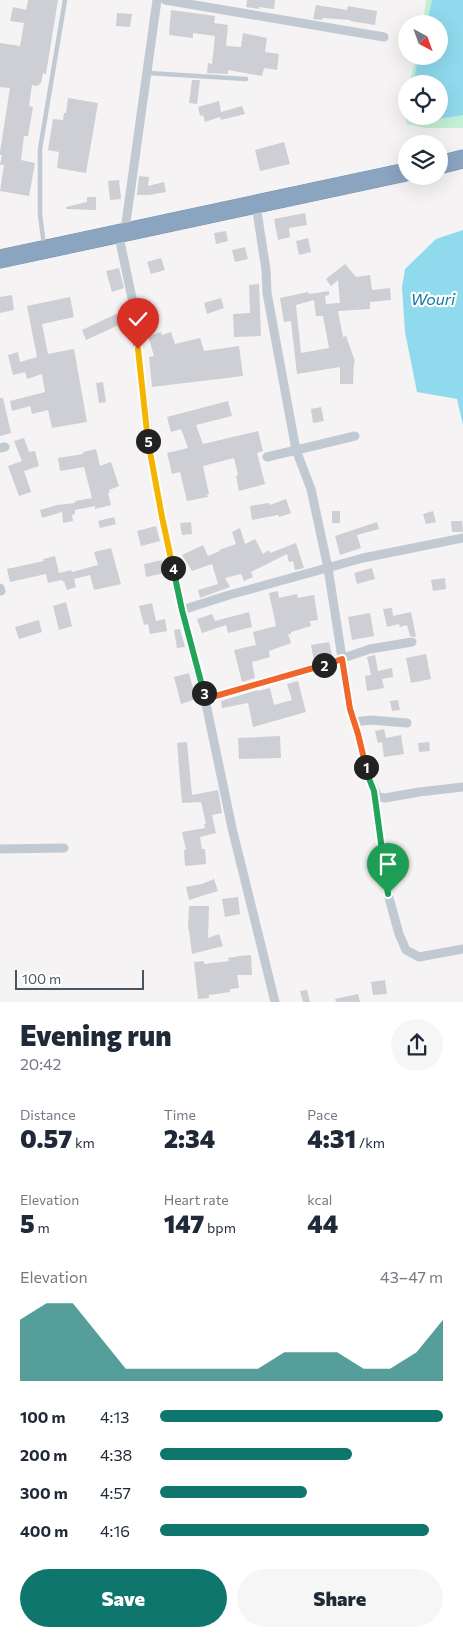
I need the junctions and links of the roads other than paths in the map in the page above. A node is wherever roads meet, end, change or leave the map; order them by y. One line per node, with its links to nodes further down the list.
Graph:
1 (65, 0): 12 (lane)
2 (157, 0): 5 (street)
3 (166, 0): 4 (street)
4 (384, 37)
5 (148, 73): 6 (lane); 11 (street)
6 (246, 79)
7 (463, 159): 8 (highway)
8 (448, 163)
9 (398, 174): 10 (highway)
10 (256, 205): 11 (highway); 15 (street)
11 (122, 231): 12 (highway); 19 (street)
12 (44, 249): 13 (highway)
13 (0, 259)
14 (355, 436): 15 (street)
15 (296, 450): 16 (street); 18 (street)
16 (267, 457)
17 (463, 538): 18 (street)
18 (328, 568): 19 (street); 21 (street)
19 (182, 610): 22 (street)
20 (412, 642): 21 (street)
21 (342, 659): 22 (street); 23 (street)
22 (205, 699): 30 (street)
23 (354, 722): 24 (street); 26 (street)
24 (407, 723)
25 (463, 787): 26 (street)
26 (374, 791): 29 (street)
27 (64, 848): 28 (street)
28 (0, 849)
29 (463, 949)
30 (275, 1002)

